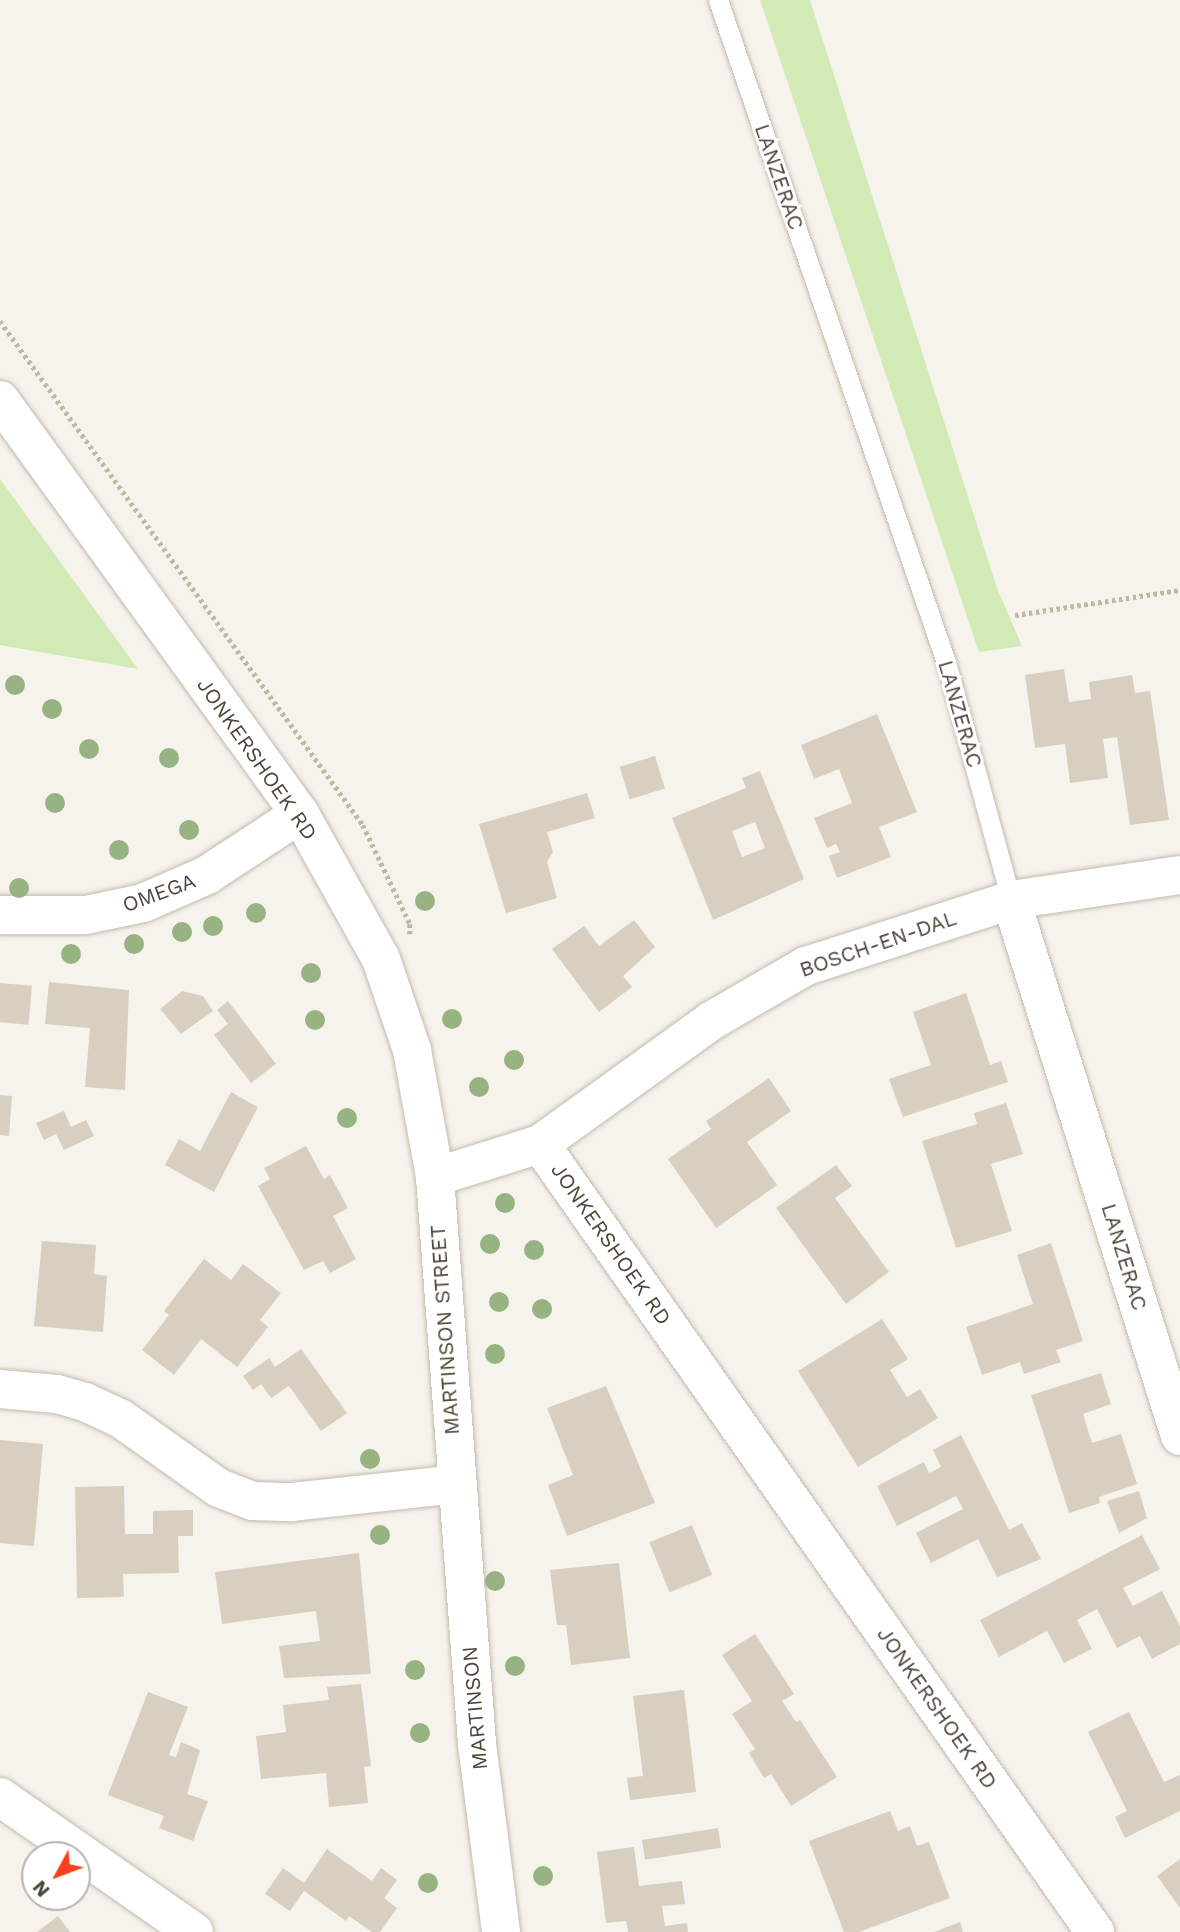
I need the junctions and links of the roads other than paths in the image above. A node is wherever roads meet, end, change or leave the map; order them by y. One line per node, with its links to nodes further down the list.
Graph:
1 (718, 0): 5 (lane, LANZERAC)
2 (0, 400): 3 (street, JONKERSHOEK RD)
3 (300, 814): 6 (street, OMEGA); 8 (street, JONKERSHOEK RD)
4 (1180, 875): 5 (street, BOSCH-EN-DAL)
5 (1011, 900): 7 (street, BOSCH-EN-DAL); 10 (street, LANZERAC)
6 (0, 915)
7 (540, 1144): 8 (street, JONKERSHOEK RD); 15 (street, JONKERSHOEK RD)
8 (435, 1177): 11 (street, MARTINSON STREET)
9 (0, 1389): 11 (street)
10 (1180, 1436)
11 (456, 1484): 14 (street, MARTINSON)
12 (0, 1797): 13 (street)
13 (194, 1932)
14 (501, 1932)
15 (1095, 1932)

